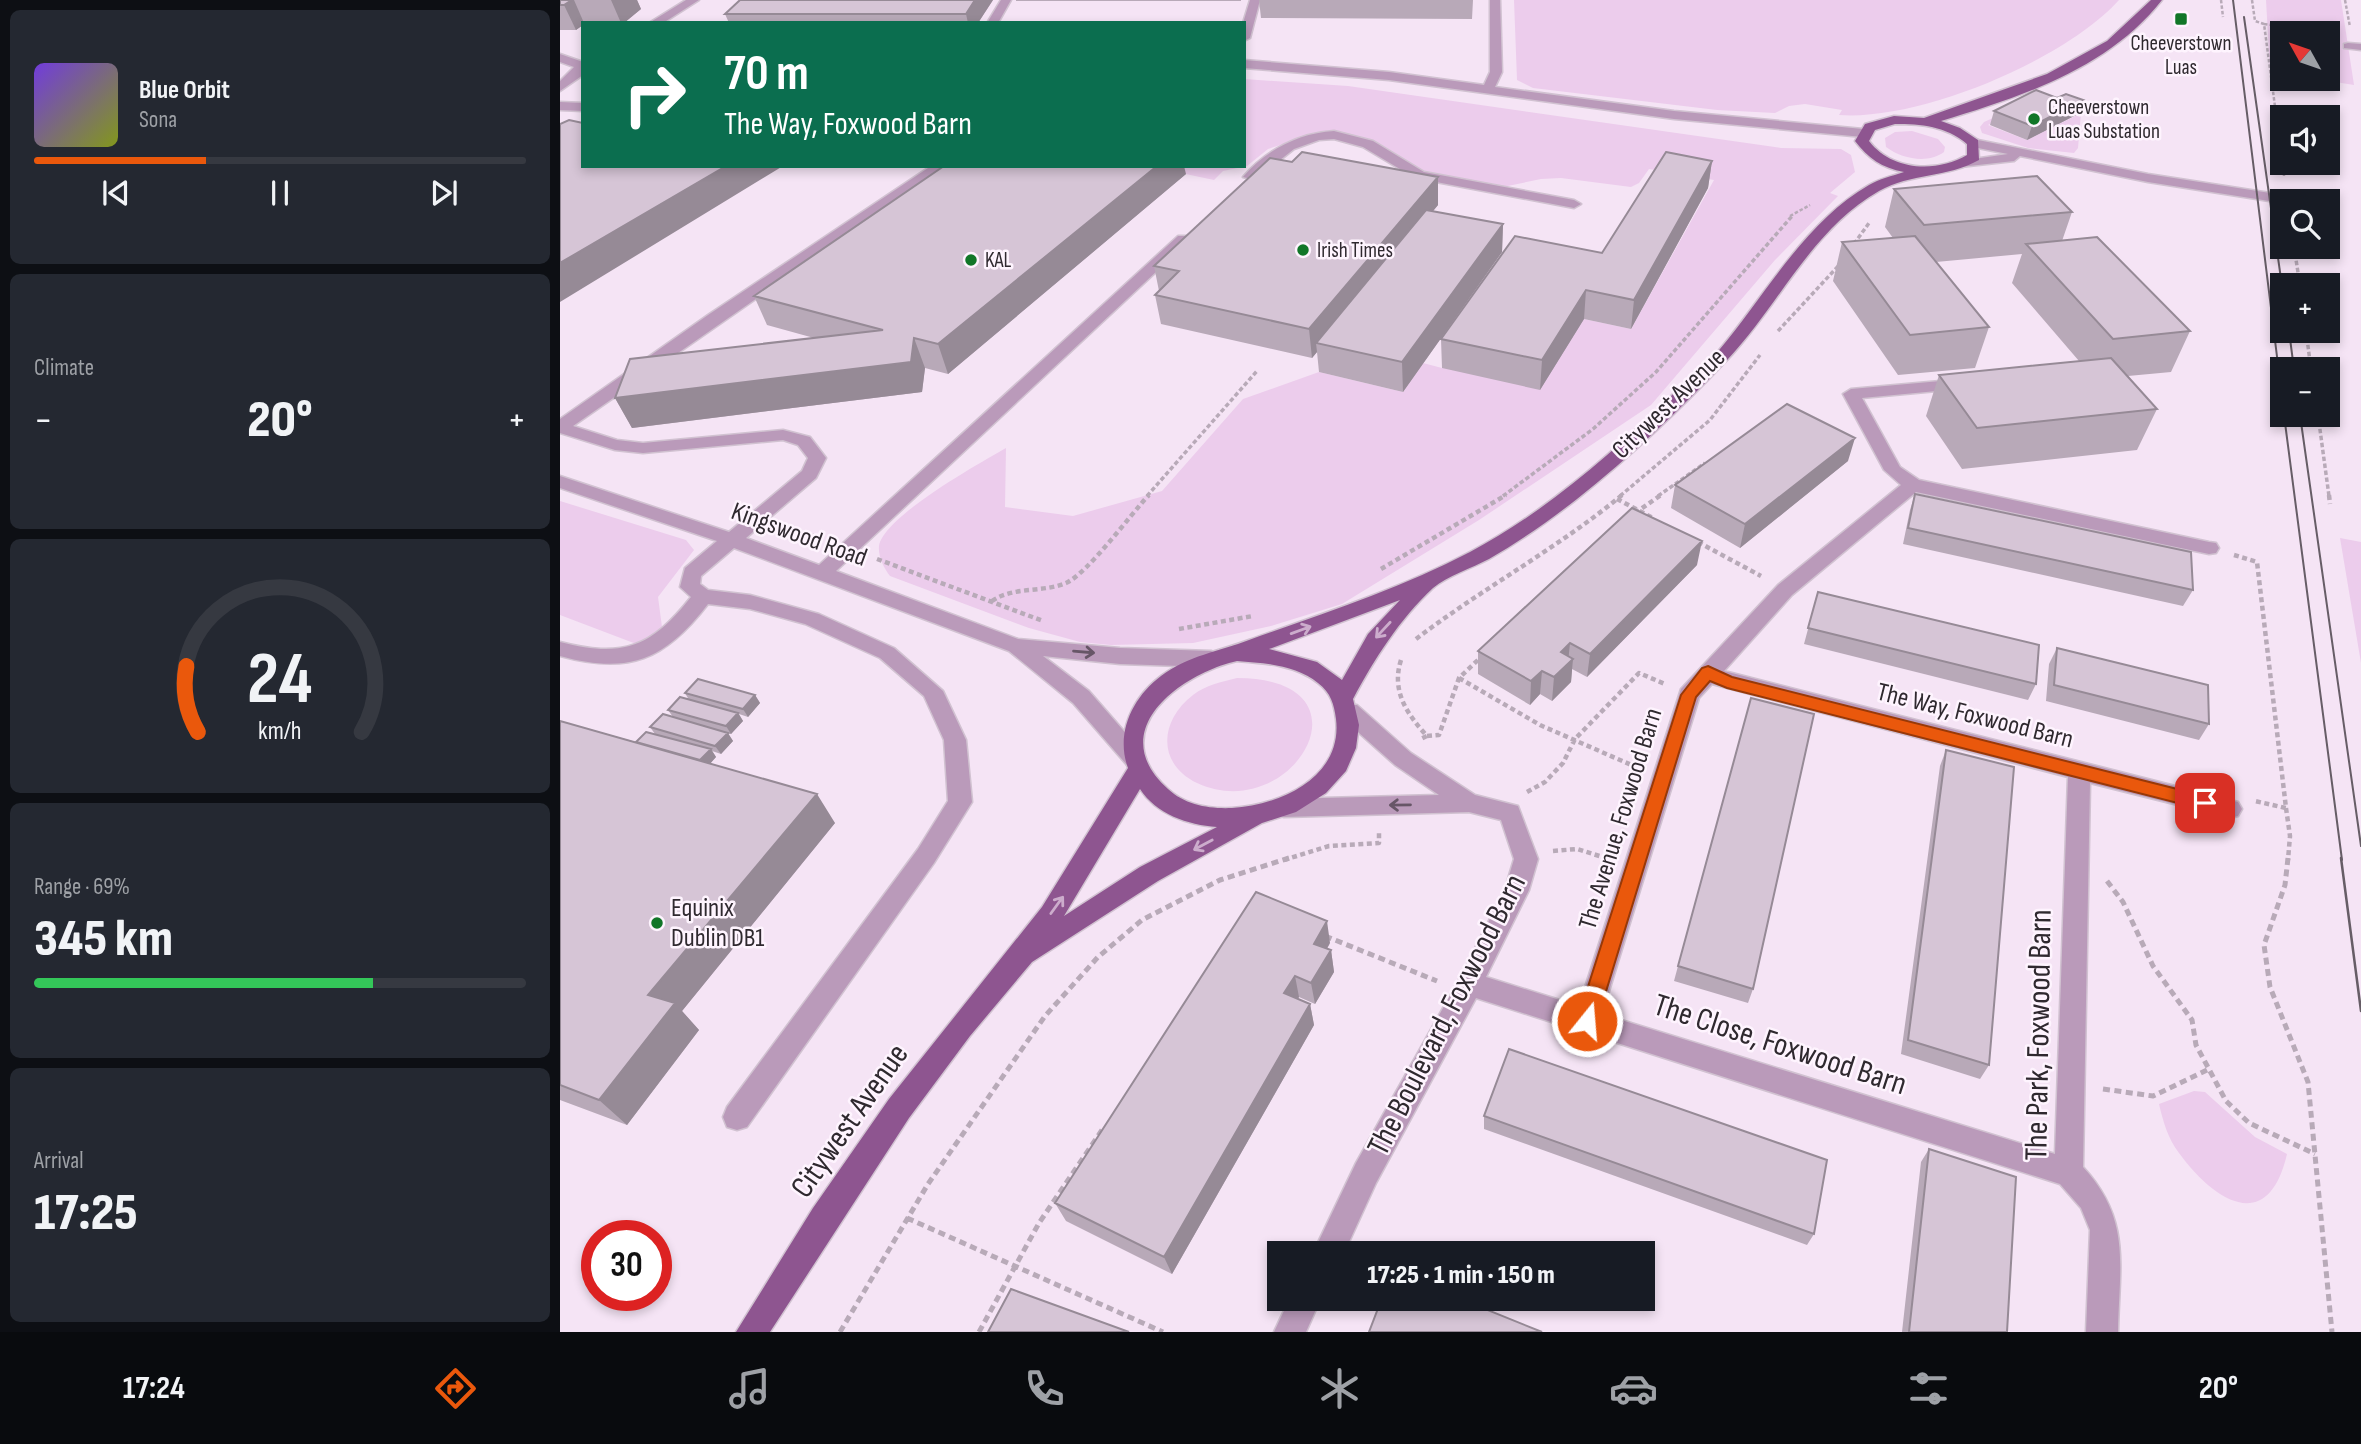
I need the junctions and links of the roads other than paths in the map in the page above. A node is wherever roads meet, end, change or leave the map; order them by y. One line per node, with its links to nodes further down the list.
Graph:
1 (694, 0): 6 (street)
2 (1006, 0): 7 (street)
3 (1255, 0): 8 (street)
4 (1495, 0): 13 (street)
5 (2157, 0): 16 (main road)
6 (657, 21)
7 (993, 21)
8 (1246, 30)
9 (560, 58): 10 (street)
10 (579, 59): 12 (street)
11 (1246, 64): 13 (street)
12 (560, 87)
13 (1488, 90): 18 (street)
14 (560, 106): 15 (street)
15 (581, 107)
16 (1963, 111): 17 (main road); 19 (main road)
17 (1927, 121): 18 (main road); 19 (main road)
18 (1863, 133): 21 (main road)
19 (1970, 140): 20 (street); 22 (main road)
20 (2026, 155): 22 (street); 27 (street)
21 (1875, 157): 24 (main road); 26 (main road)
22 (1965, 164): 24 (main road)
23 (937, 168): 31 (street)
24 (1921, 170): 26 (main road, Citywest Avenue)
25 (1239, 187): 28 (street)
26 (1874, 188): 37 (main road, Citywest Avenue)
27 (2270, 196)
28 (1574, 204)
29 (1199, 224): 36 (street)
30 (1977, 383): 33 (street)
31 (560, 427): 34 (street)
32 (560, 482): 34 (street, Kingswood Road)
33 (1913, 485): 35 (street); 43 (street, The Avenue, Foxwood Barn)
34 (730, 539): 36 (street, Kingswood Road); 38 (street)
35 (2209, 548)
36 (822, 573): 39 (street, Kingswood Road)
37 (1431, 581): 41 (main road, Citywest Avenue, one-way to 37); 44 (main road, Citywest Avenue, one-way to 44)
38 (703, 596): 40 (street); 53 (street)
39 (1016, 646): 42 (street, Kingswood Road, one-way to 42); 45 (street, Kingswood Road)
40 (560, 649)
41 (1237, 653): 42 (main road); 44 (main road)
42 (1211, 659): 45 (main road)
43 (1708, 672): 46 (street, The Way, Foxwood Barn); 52 (street, The Avenue, Foxwood Barn)
44 (1345, 705): 47 (street); 49 (main road)
45 (1137, 765): 49 (main road); 50 (main road, Citywest Avenue, one-way to 45)
46 (2079, 772): 48 (street, The Way, Foxwood Barn); 54 (street, The Park, Foxwood Barn)
47 (1468, 803): 49 (street, one-way to 49); 51 (street, The Boulevard, Foxwood Barn)
48 (2230, 810)
49 (1274, 811): 50 (main road, Citywest Avenue, one-way to 50)
50 (1017, 960): 57 (main road, Citywest Avenue)
51 (1468, 988): 52 (street, The Close, Foxwood Barn); 55 (street, The Boulevard, Foxwood Barn)
52 (1587, 1021): 54 (street, The Close, Foxwood Barn)
53 (737, 1117)
54 (2068, 1173): 59 (street, The Park, Foxwood Barn)
55 (1334, 1241)
56 (1300, 1311): 58 (street)
57 (752, 1332)
58 (1290, 1332)
59 (2102, 1332)

